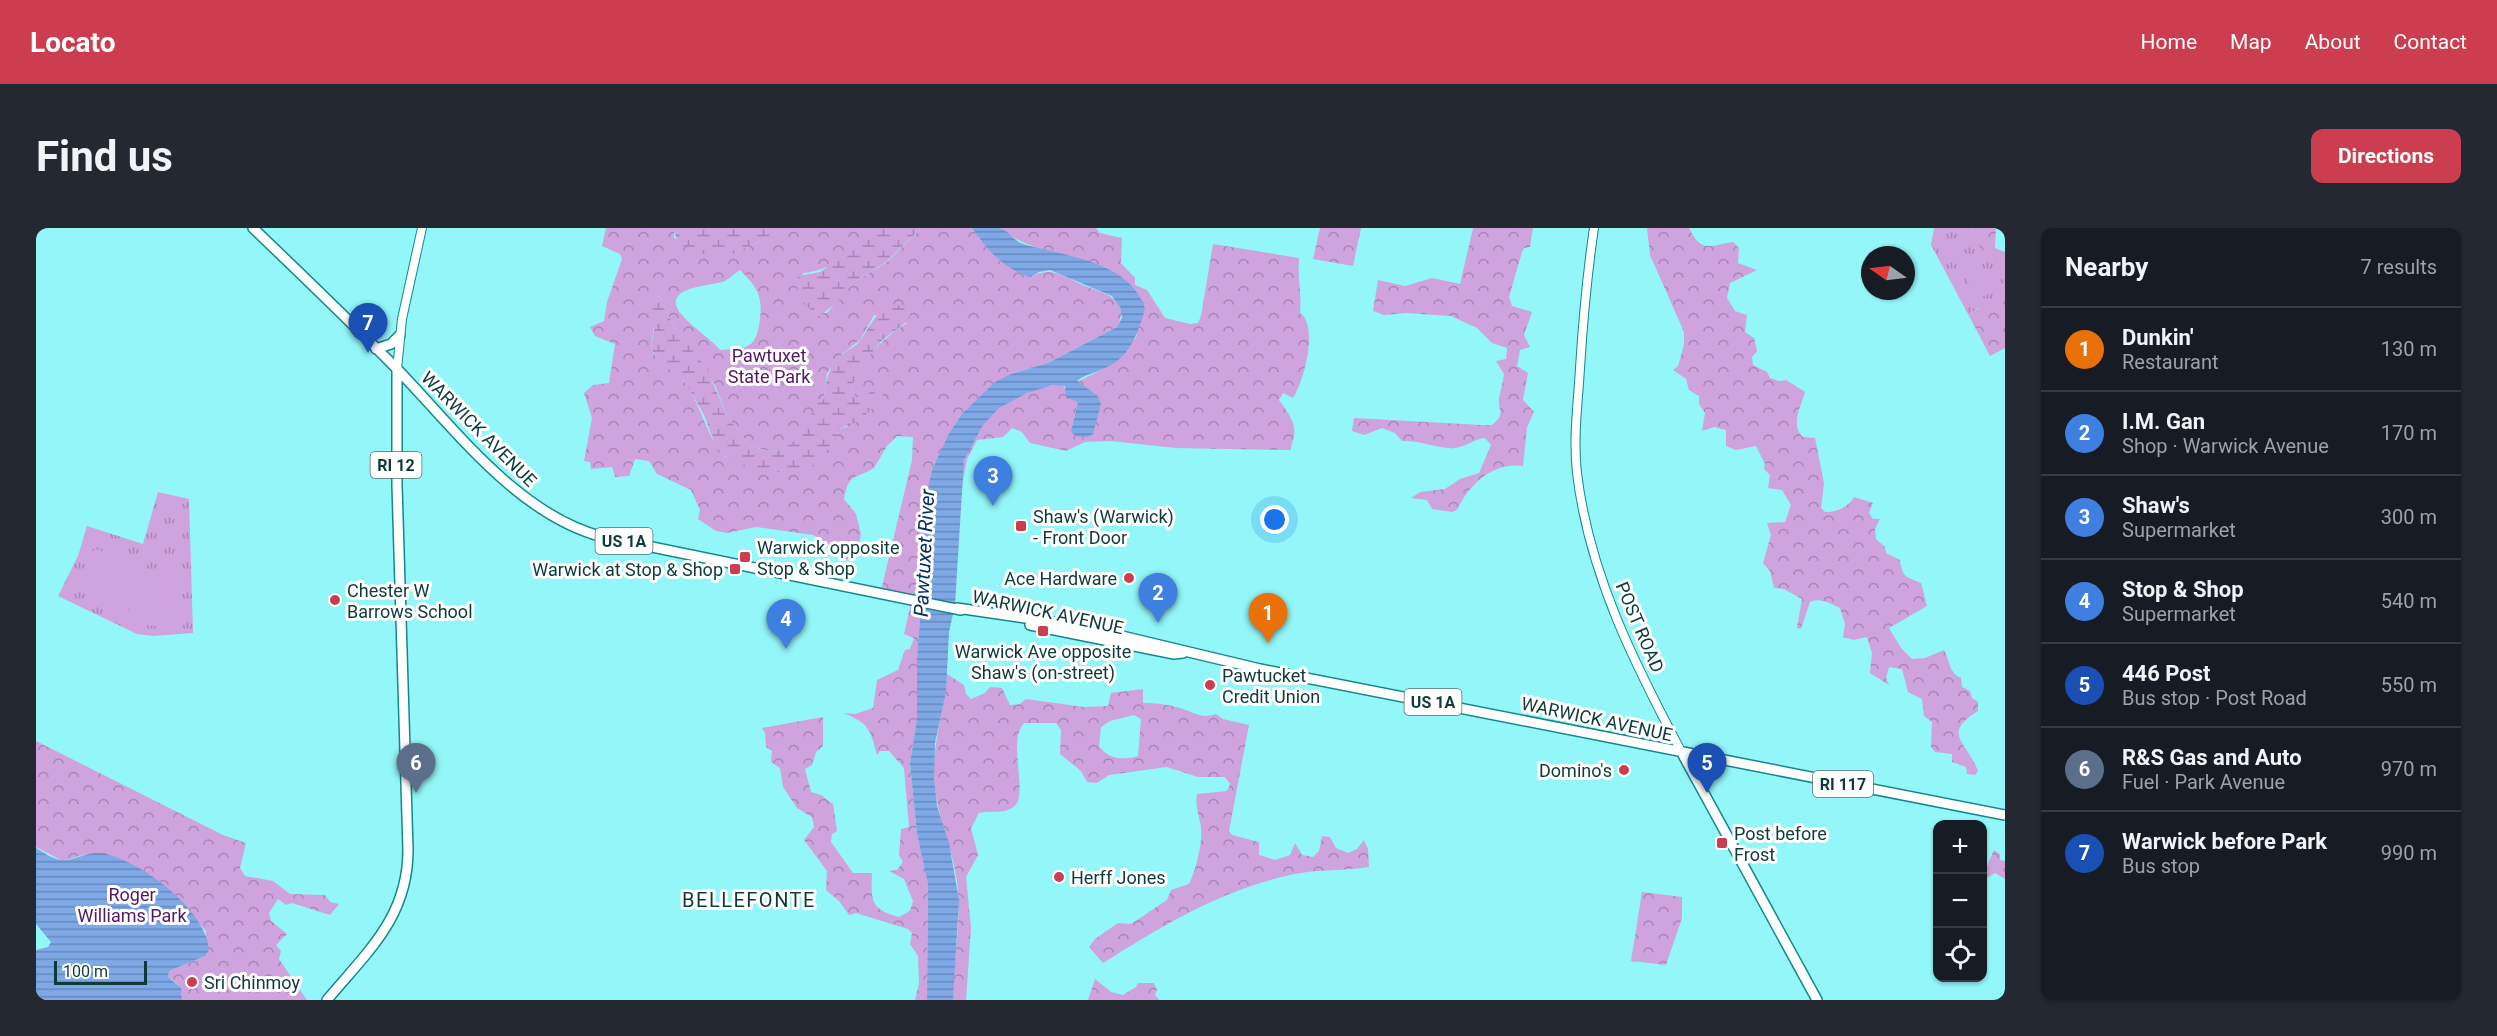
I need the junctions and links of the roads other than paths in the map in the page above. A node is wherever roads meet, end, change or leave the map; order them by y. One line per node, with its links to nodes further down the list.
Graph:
1 (253, 228): 5 (main road, WARWICK AVENUE / US 1A)
2 (422, 228): 4 (main road, RI 12)
3 (1594, 228): 7 (main road, POST ROAD)
4 (400, 334): 5 (main road); 6 (main road, RI 12)
5 (376, 349): 6 (main road, WARWICK AVENUE / US 1A)
6 (397, 369): 7 (main road, WARWICK AVENUE / US 1A); 9 (main road, RI 12)
7 (1682, 753): 8 (main road, WARWICK AVENUE / RI 117); 10 (main road, POST ROAD)
8 (2005, 815)
9 (327, 1000)
10 (1817, 1000)

